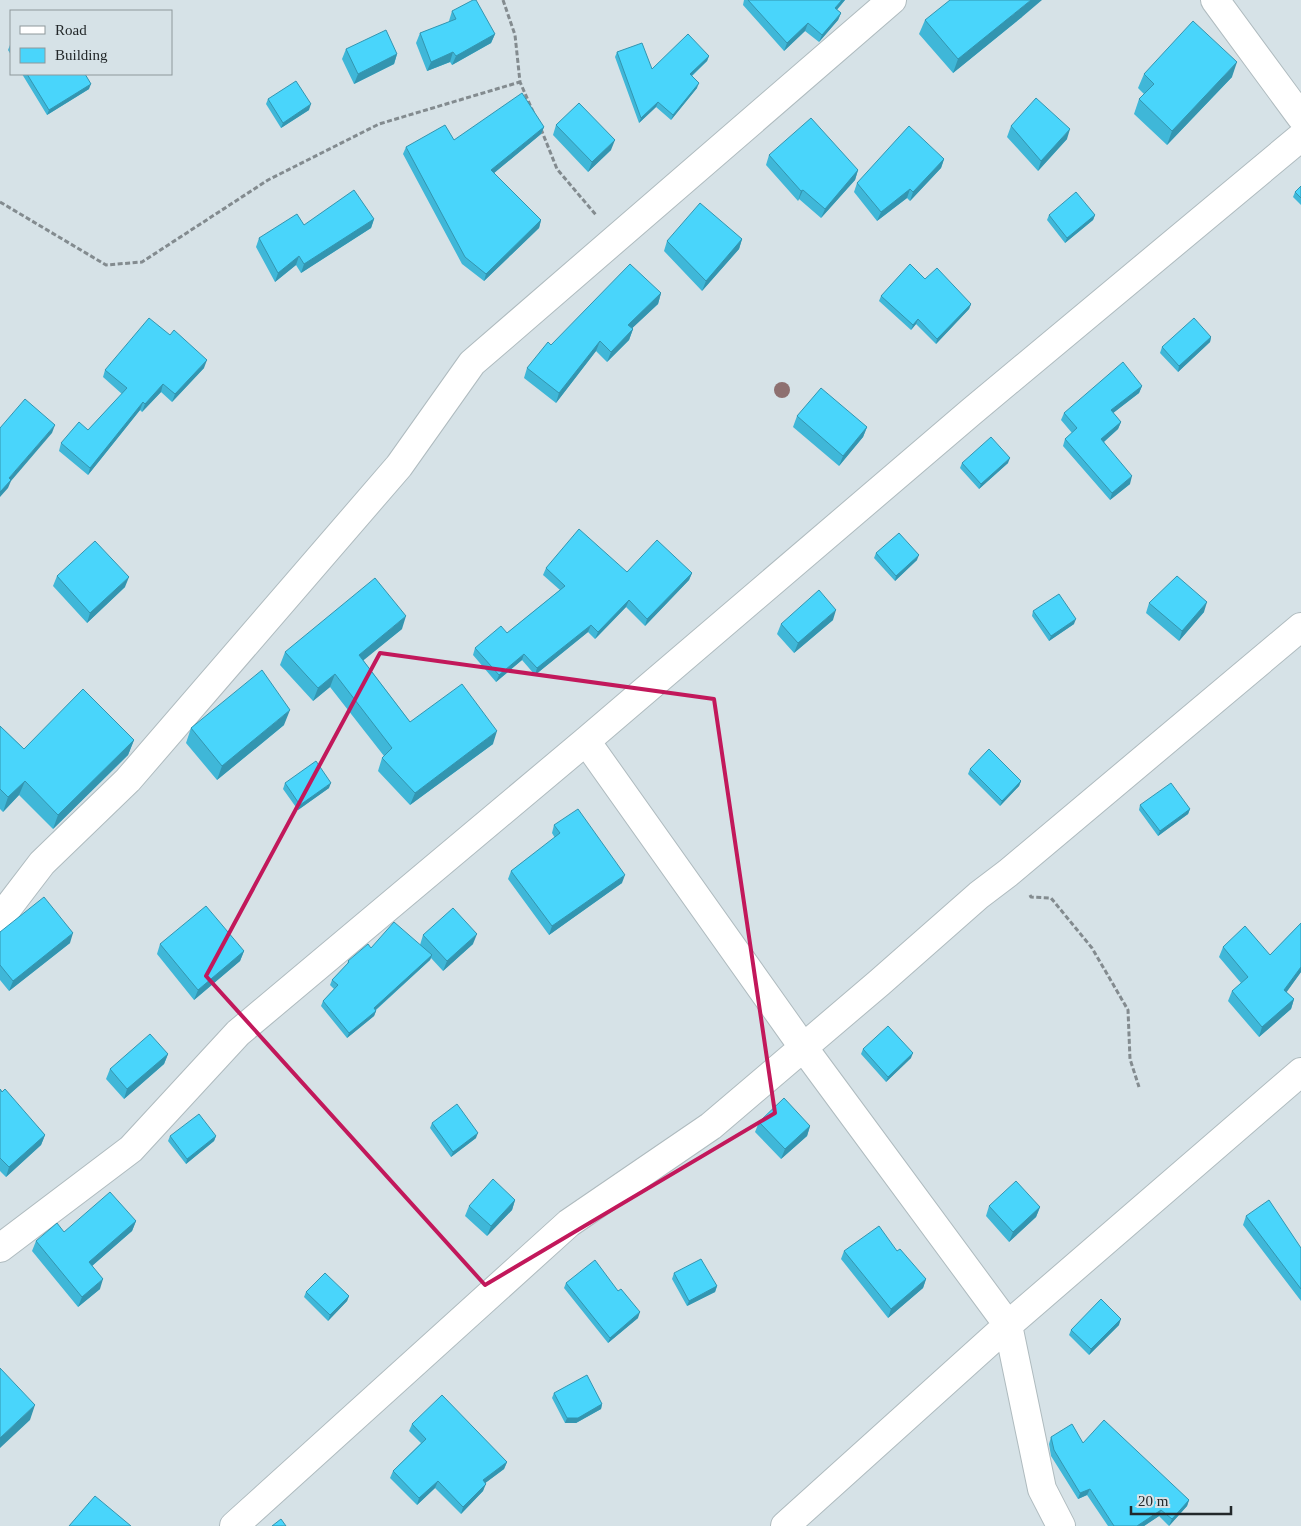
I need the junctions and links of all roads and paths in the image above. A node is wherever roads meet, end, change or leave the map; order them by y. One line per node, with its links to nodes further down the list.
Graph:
1 (504, 0): 4 (path)
2 (892, 0): 10 (street)
3 (1215, 0): 6 (street)
4 (520, 82): 5 (path); 9 (path)
5 (535, 115)
6 (1301, 117)
7 (538, 123): 10 (path)
8 (1301, 137): 12 (street)
9 (0, 202)
10 (612, 241): 14 (street)
11 (1301, 627): 13 (street)
12 (586, 741): 15 (street); 18 (street)
13 (1008, 874): 15 (street); 17 (path)
14 (0, 918)
15 (803, 1047): 19 (street); 20 (street)
16 (1301, 1072): 19 (street)
17 (1139, 1087)
18 (0, 1248)
19 (1008, 1325): 21 (street); 22 (street)
20 (234, 1526)
21 (785, 1526)
22 (1061, 1526)

